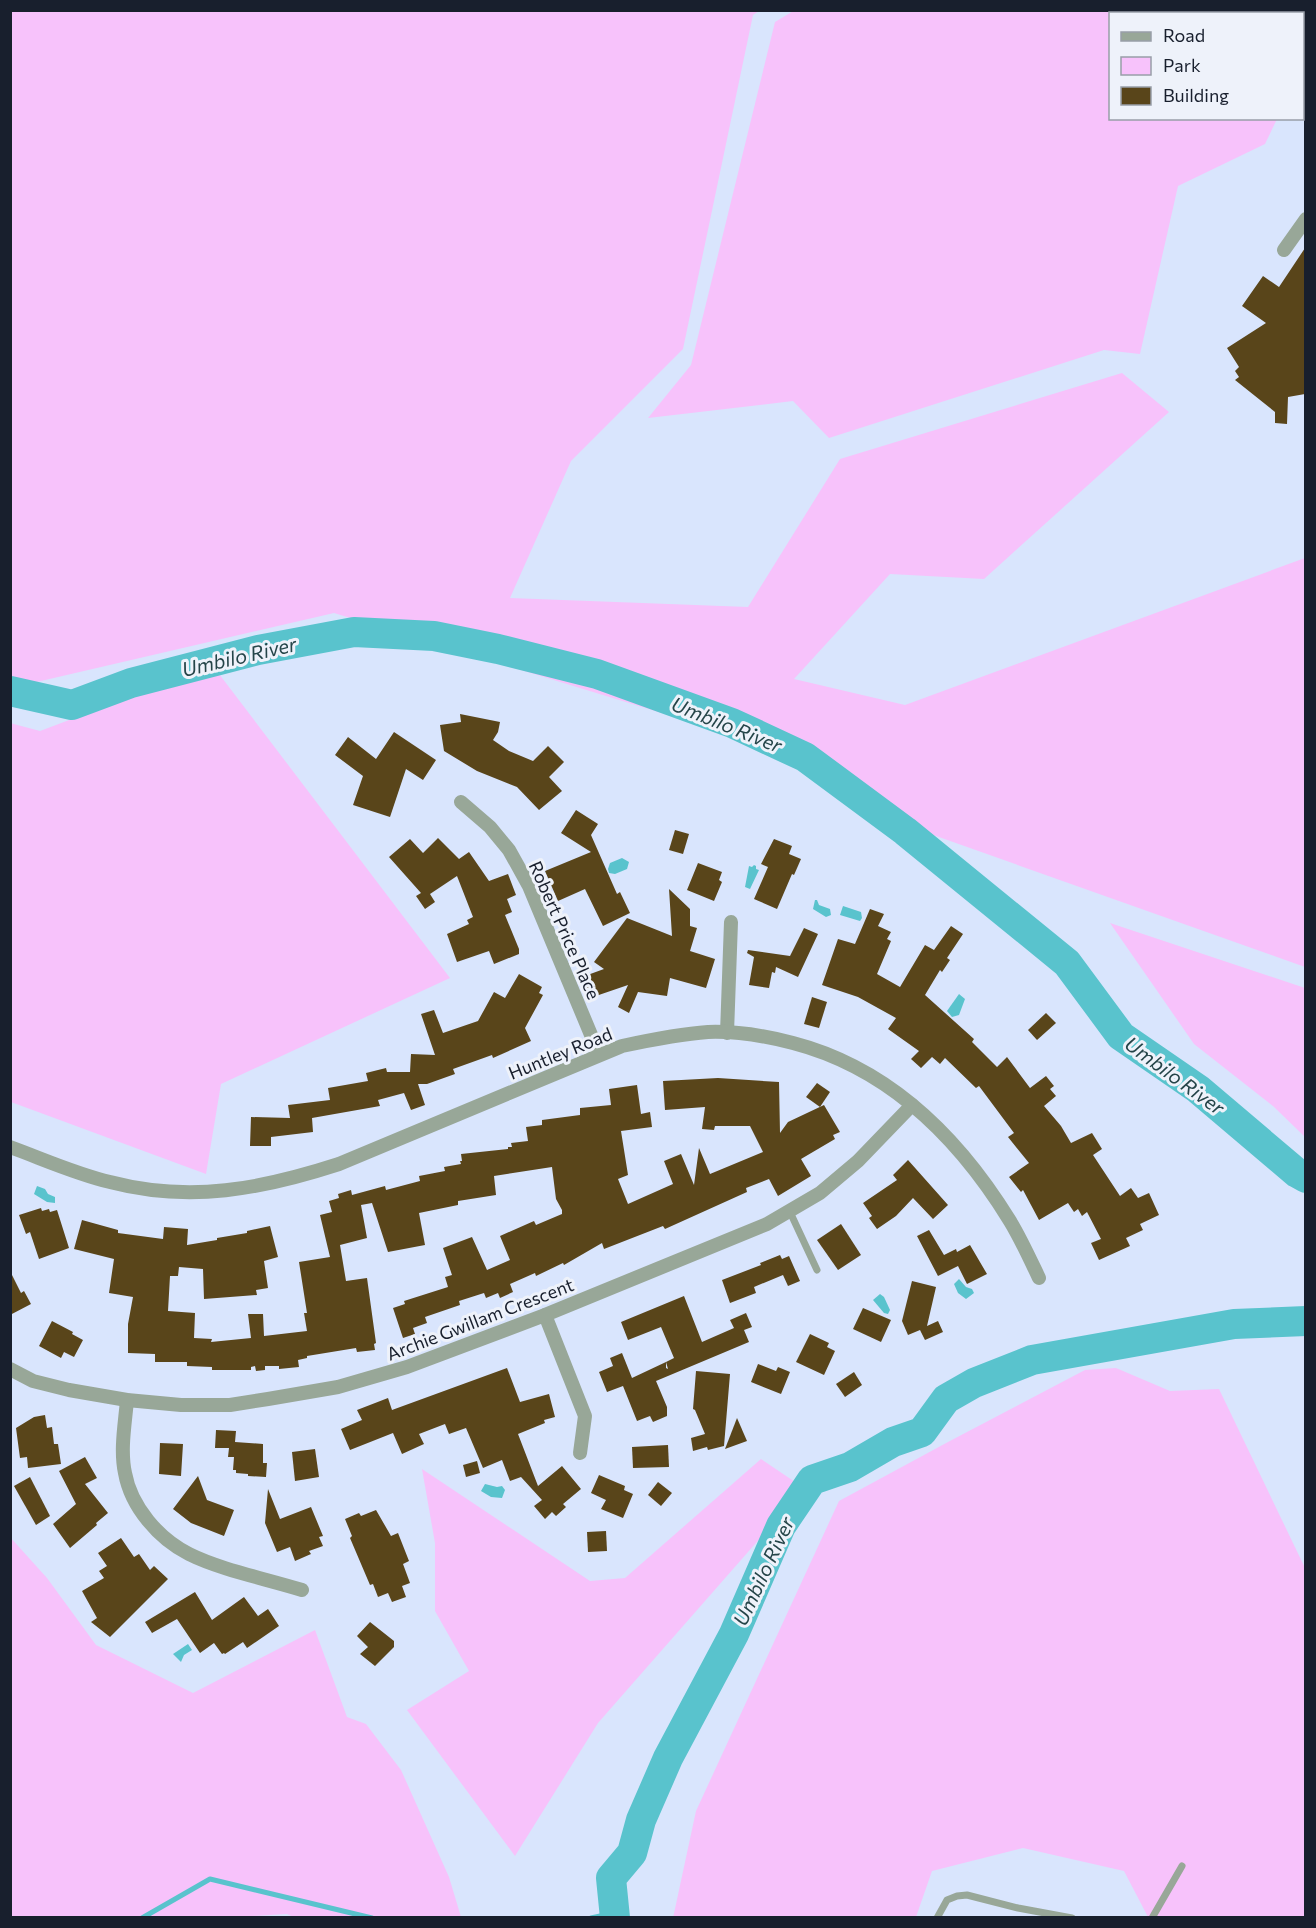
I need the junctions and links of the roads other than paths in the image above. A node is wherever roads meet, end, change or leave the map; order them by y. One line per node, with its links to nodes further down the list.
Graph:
1 (1305, 219): 2 (street)
2 (1284, 250)
3 (461, 802): 6 (street, Robert Price Place)
4 (731, 922): 5 (street)
5 (727, 1033): 6 (street, Huntley Road); 7 (street, Huntley Road)
6 (599, 1054): 8 (street, Huntley Road)
7 (912, 1105): 9 (street, Archie Gwillam Crescent); 11 (street, Huntley Road)
8 (10, 1147)
9 (790, 1212): 10 (lane); 12 (street, Archie Gwillam Crescent)
10 (817, 1270)
11 (1039, 1278)
12 (545, 1315): 14 (street, Archie Gwillam Crescent); 15 (street)
13 (10, 1369): 14 (street, Archie Gwillam Crescent)
14 (127, 1400): 16 (street)
15 (580, 1453)
16 (302, 1590)
17 (1182, 1866): 20 (lane)
18 (937, 1917): 19 (lane)
19 (1072, 1917)
20 (1152, 1917)

